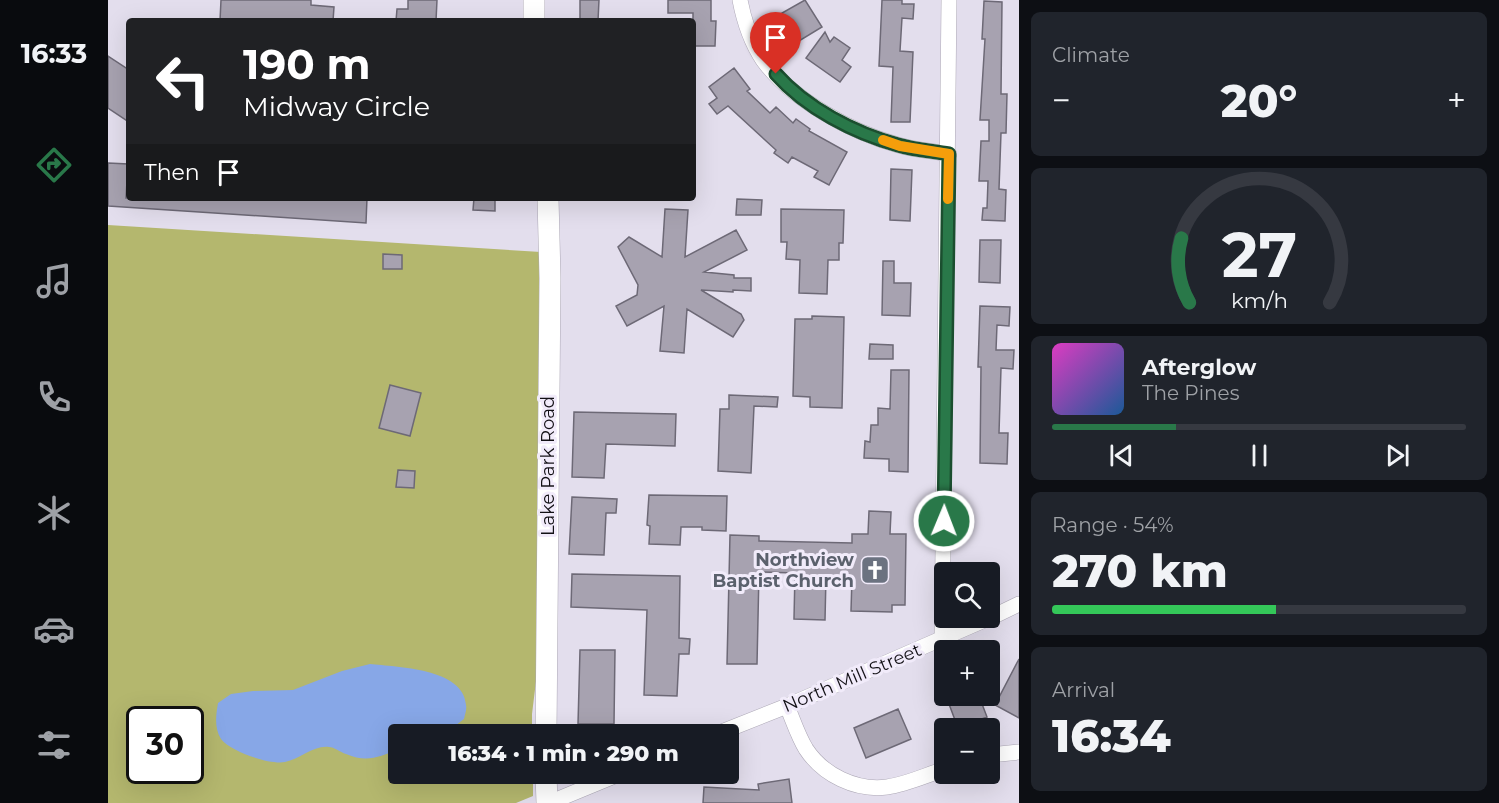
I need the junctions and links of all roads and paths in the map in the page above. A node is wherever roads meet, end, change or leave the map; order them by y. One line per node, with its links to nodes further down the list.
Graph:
1 (534, 0): 4 (main road)
2 (740, 0): 5 (street)
3 (949, 0): 5 (street)
4 (534, 18)
5 (949, 154): 10 (street)
6 (548, 201): 13 (main road, Lake Park Road)
7 (1019, 604): 8 (street, North Mill Street)
8 (1000, 613)
9 (968, 628): 10 (street, North Mill Street)
10 (942, 640)
11 (934, 643): 12 (street, North Mill Street)
12 (787, 706): 14 (street, North Mill Street); 17 (street)
13 (546, 724)
14 (739, 725)
15 (1019, 752): 16 (street)
16 (1000, 753)
17 (934, 772)
18 (547, 784): 20 (main road)
19 (595, 784): 20 (street)
20 (548, 803)

